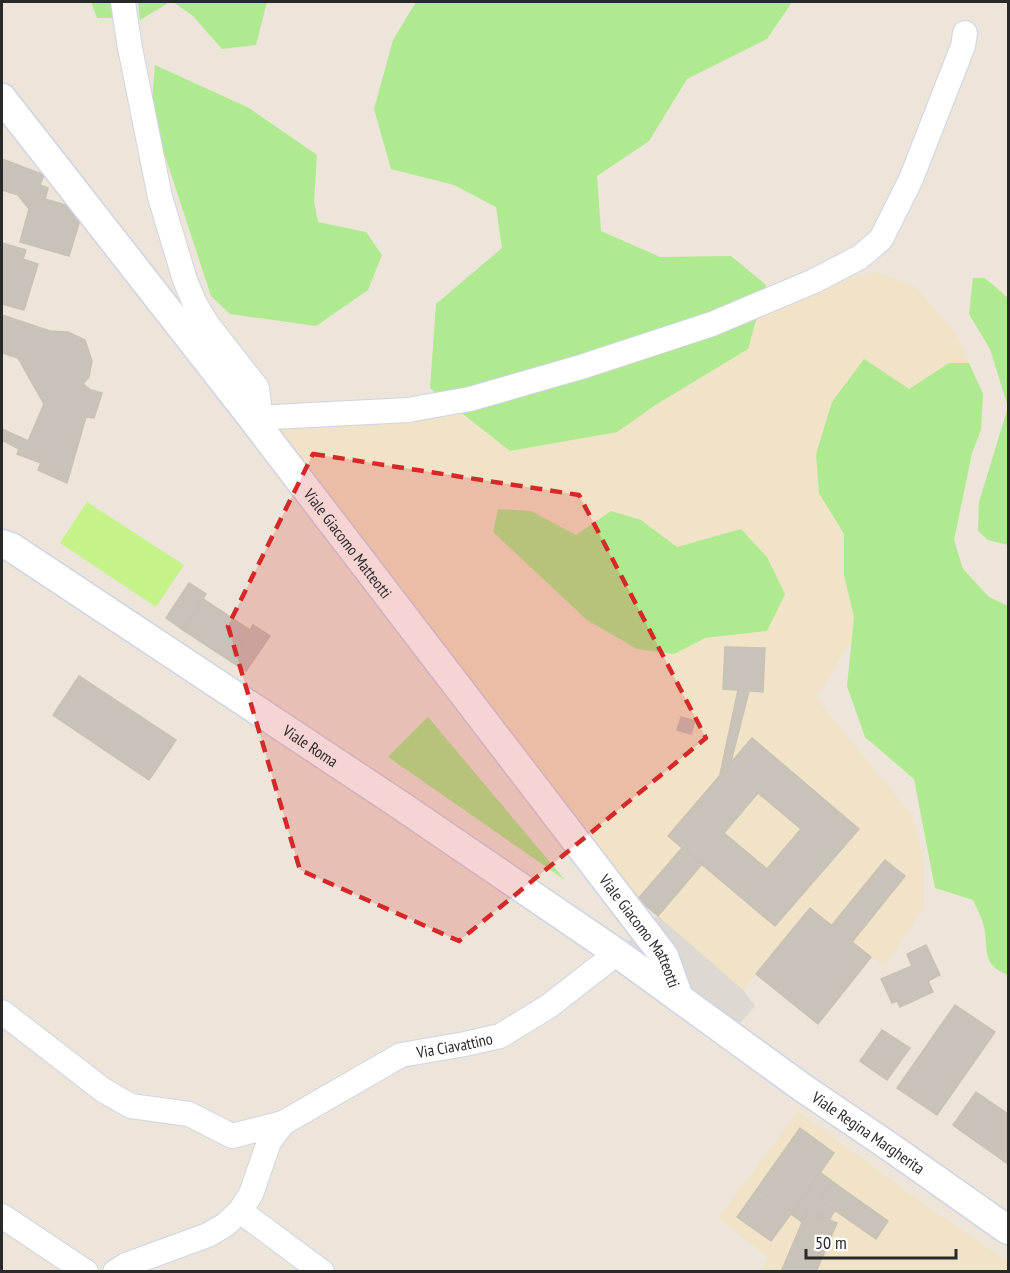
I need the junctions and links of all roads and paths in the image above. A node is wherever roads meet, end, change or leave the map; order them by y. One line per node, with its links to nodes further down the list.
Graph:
1 (123, 2): 4 (street)
2 (965, 33): 4 (street)
3 (2, 98): 4 (street, Viale Giacomo Matteotti)
4 (252, 418): 7 (street, Viale Giacomo Matteotti)
5 (5, 548): 6 (street, Viale Roma)
6 (617, 953): 7 (street, Viale Roma); 9 (street, Via Ciavattino)
7 (679, 998): 12 (street, Viale Regina Margherita)
8 (2, 1012): 9 (street, Via Ciavattino)
9 (283, 1123): 10 (street, Via Ciavattino)
10 (240, 1211): 14 (street, Via Ciavattino); 15 (street)
11 (2, 1216): 13 (street)
12 (1008, 1230)
13 (86, 1272)
14 (115, 1272)
15 (322, 1272)

